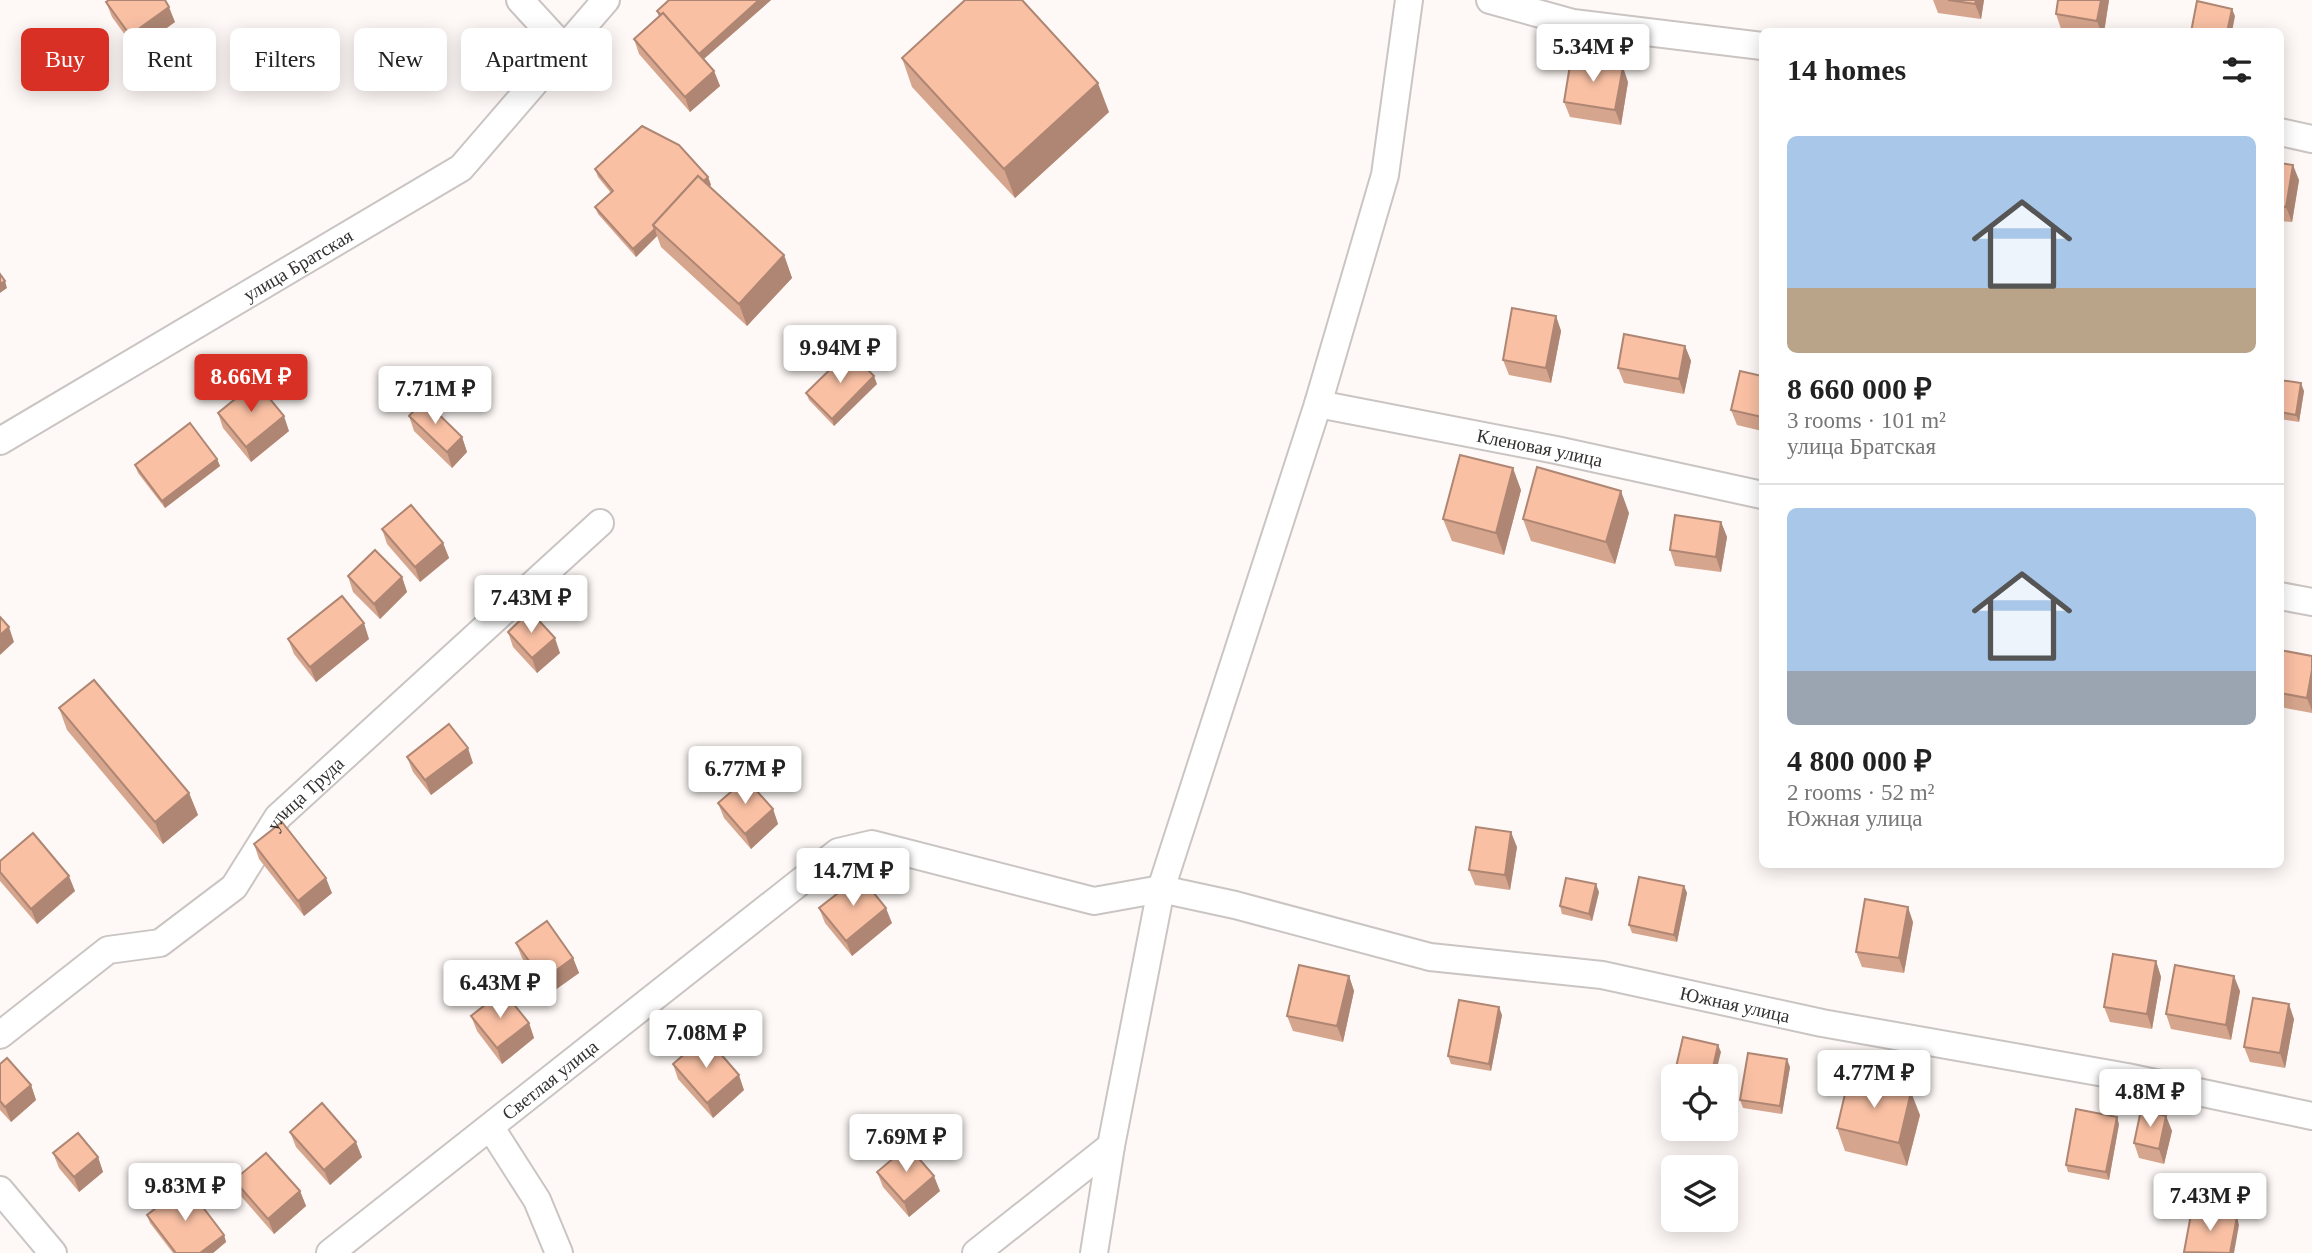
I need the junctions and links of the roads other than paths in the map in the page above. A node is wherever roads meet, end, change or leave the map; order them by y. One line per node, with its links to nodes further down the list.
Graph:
1 (520, 0): 5 (street)
2 (606, 0): 6 (street, улица Братская)
3 (1409, 0): 11 (street)
4 (1490, 0): 7 (street)
5 (546, 28)
6 (580, 28)
7 (1759, 46)
8 (526, 91): 12 (street, улица Братская)
9 (2284, 133): 10 (street)
10 (2312, 139)
11 (1318, 404): 13 (street, Кленовая улица); 17 (street)
12 (0, 441)
13 (1759, 494)
14 (600, 523): 18 (street, улица Труда)
15 (2284, 597): 16 (street)
16 (2312, 603)
17 (1161, 889): 19 (street, Южная улица); 20 (street, Светлая улица); 21 (street)
18 (0, 1035)
19 (2312, 1116)
20 (491, 1128): 24 (street, Светлая улица); 25 (street)
21 (1111, 1146): 26 (street); 27 (street)
22 (0, 1189): 23 (street)
23 (52, 1253)
24 (330, 1253)
25 (559, 1253)
26 (976, 1253)
27 (1094, 1253)

